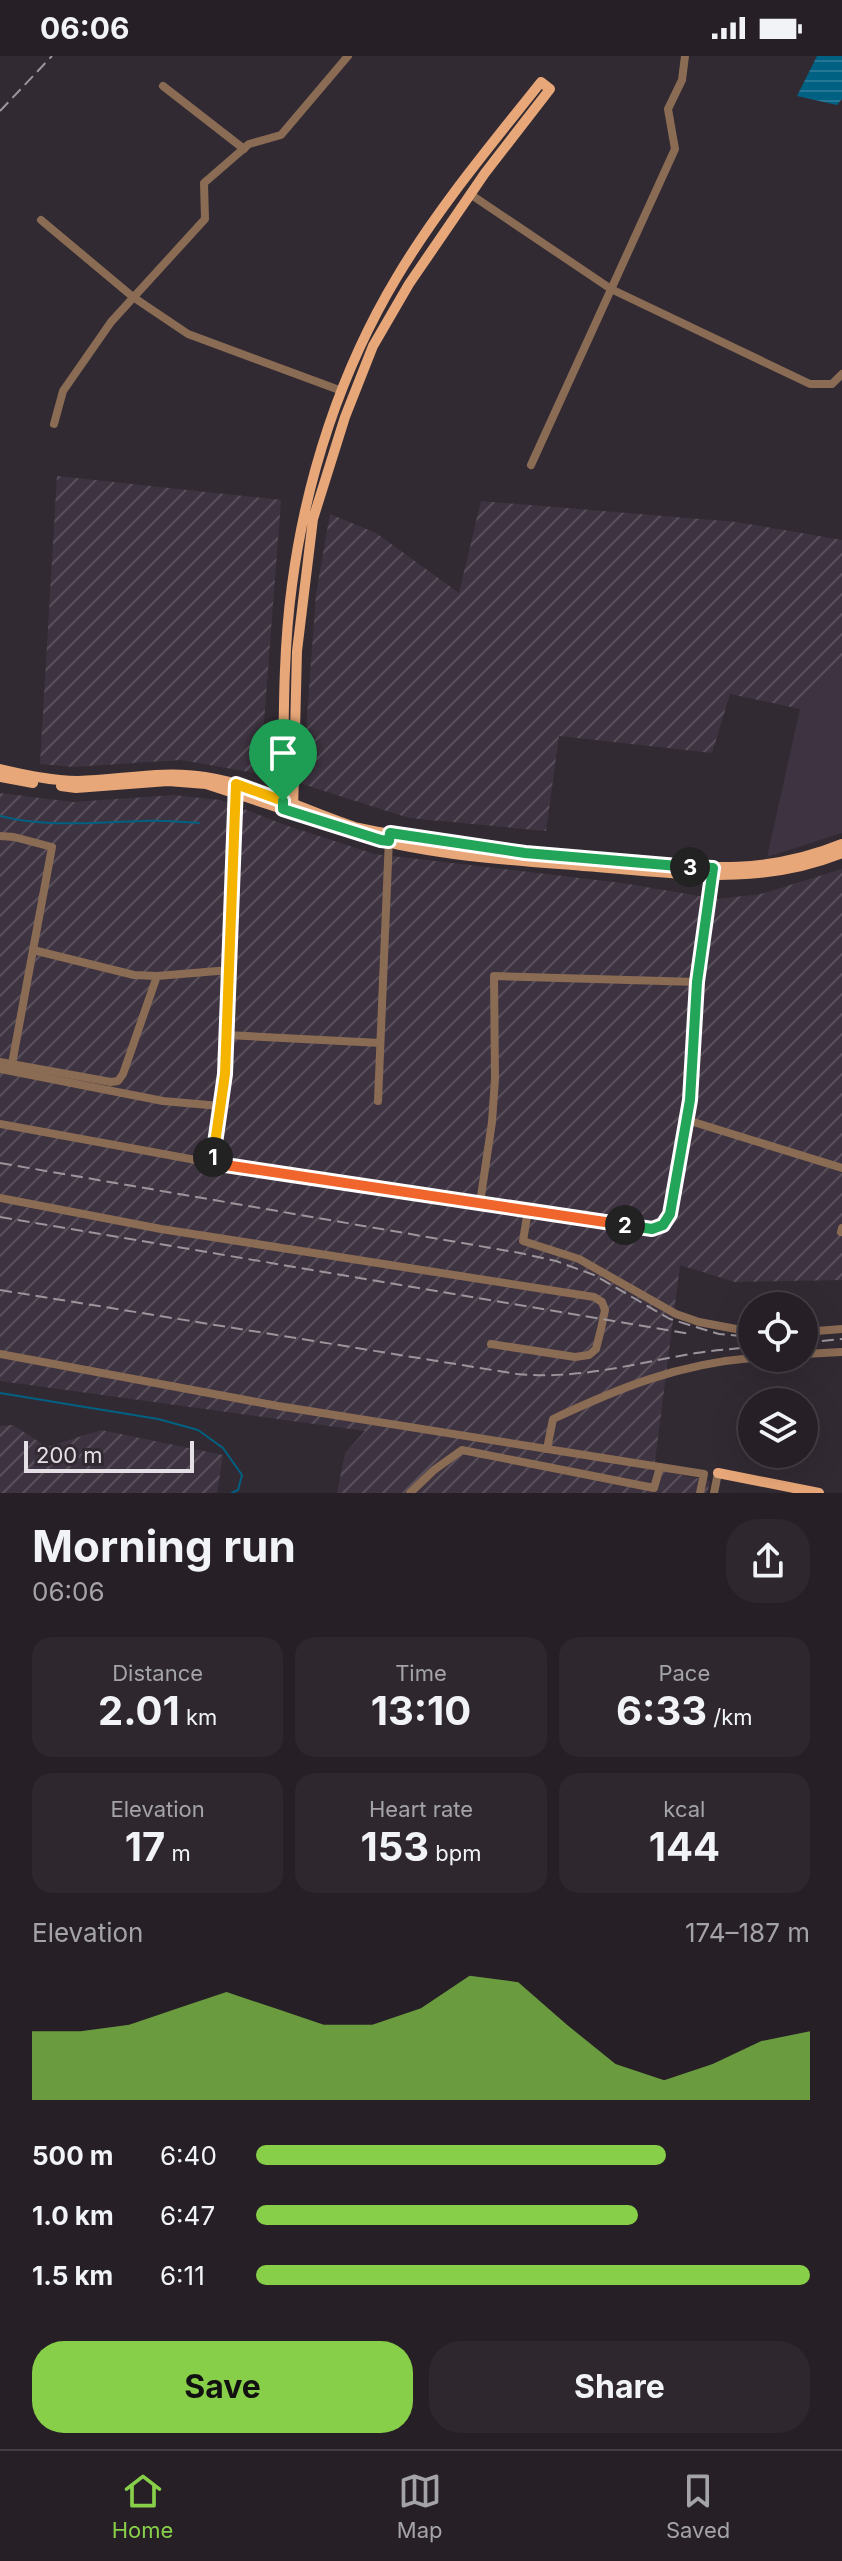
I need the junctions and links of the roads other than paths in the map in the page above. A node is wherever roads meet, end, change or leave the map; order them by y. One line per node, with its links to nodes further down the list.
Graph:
1 (348, 56): 4 (street)
2 (685, 56): 7 (street)
3 (163, 86): 4 (street)
4 (244, 149): 8 (street)
5 (470, 194): 7 (street); 10 (main road); 16 (main road)
6 (41, 220): 8 (street)
7 (611, 289): 9 (street); 12 (street)
8 (133, 297): 10 (street); 11 (street)
9 (842, 374)
10 (342, 391): 16 (main road)
11 (54, 424)
12 (531, 465)
13 (0, 769): 15 (main road)
14 (0, 777): 15 (main road)
15 (236, 788): 16 (main road); 23 (street)
16 (288, 806): 18 (main road)
17 (0, 836): 22 (street)
18 (390, 837): 21 (main road); 27 (street)
19 (842, 844): 21 (main road)
20 (842, 853): 21 (main road)
21 (712, 872): 25 (street)
22 (33, 950): 24 (street); 29 (street)
23 (230, 970): 24 (street); 26 (street)
24 (157, 976): 29 (street)
25 (697, 982): 33 (street); 38 (street)
26 (227, 1035): 27 (street); 32 (street)
27 (380, 1043): 31 (street)
28 (0, 1062): 29 (street)
29 (12, 1064)
30 (0, 1069): 32 (street)
31 (378, 1101)
32 (220, 1106): 35 (street)
33 (687, 1120): 36 (street); 39 (street)
34 (0, 1124): 35 (street)
35 (212, 1163): 38 (street)
36 (842, 1168)
37 (0, 1198): 43 (street)
38 (480, 1203): 39 (street)
39 (528, 1210): 40 (street)
40 (738, 1329)
41 (842, 1329): 42 (street)
42 (818, 1331)
43 (491, 1344)
44 (842, 1352): 45 (street)
45 (818, 1353)
46 (0, 1354): 48 (street)
47 (738, 1360): 48 (street)
48 (547, 1449): 49 (street)
49 (660, 1467): 51 (street); 52 (street)
50 (718, 1473): 53 (street); 54 (main road)
51 (410, 1493)
52 (700, 1493)
53 (714, 1493)
54 (819, 1493)

